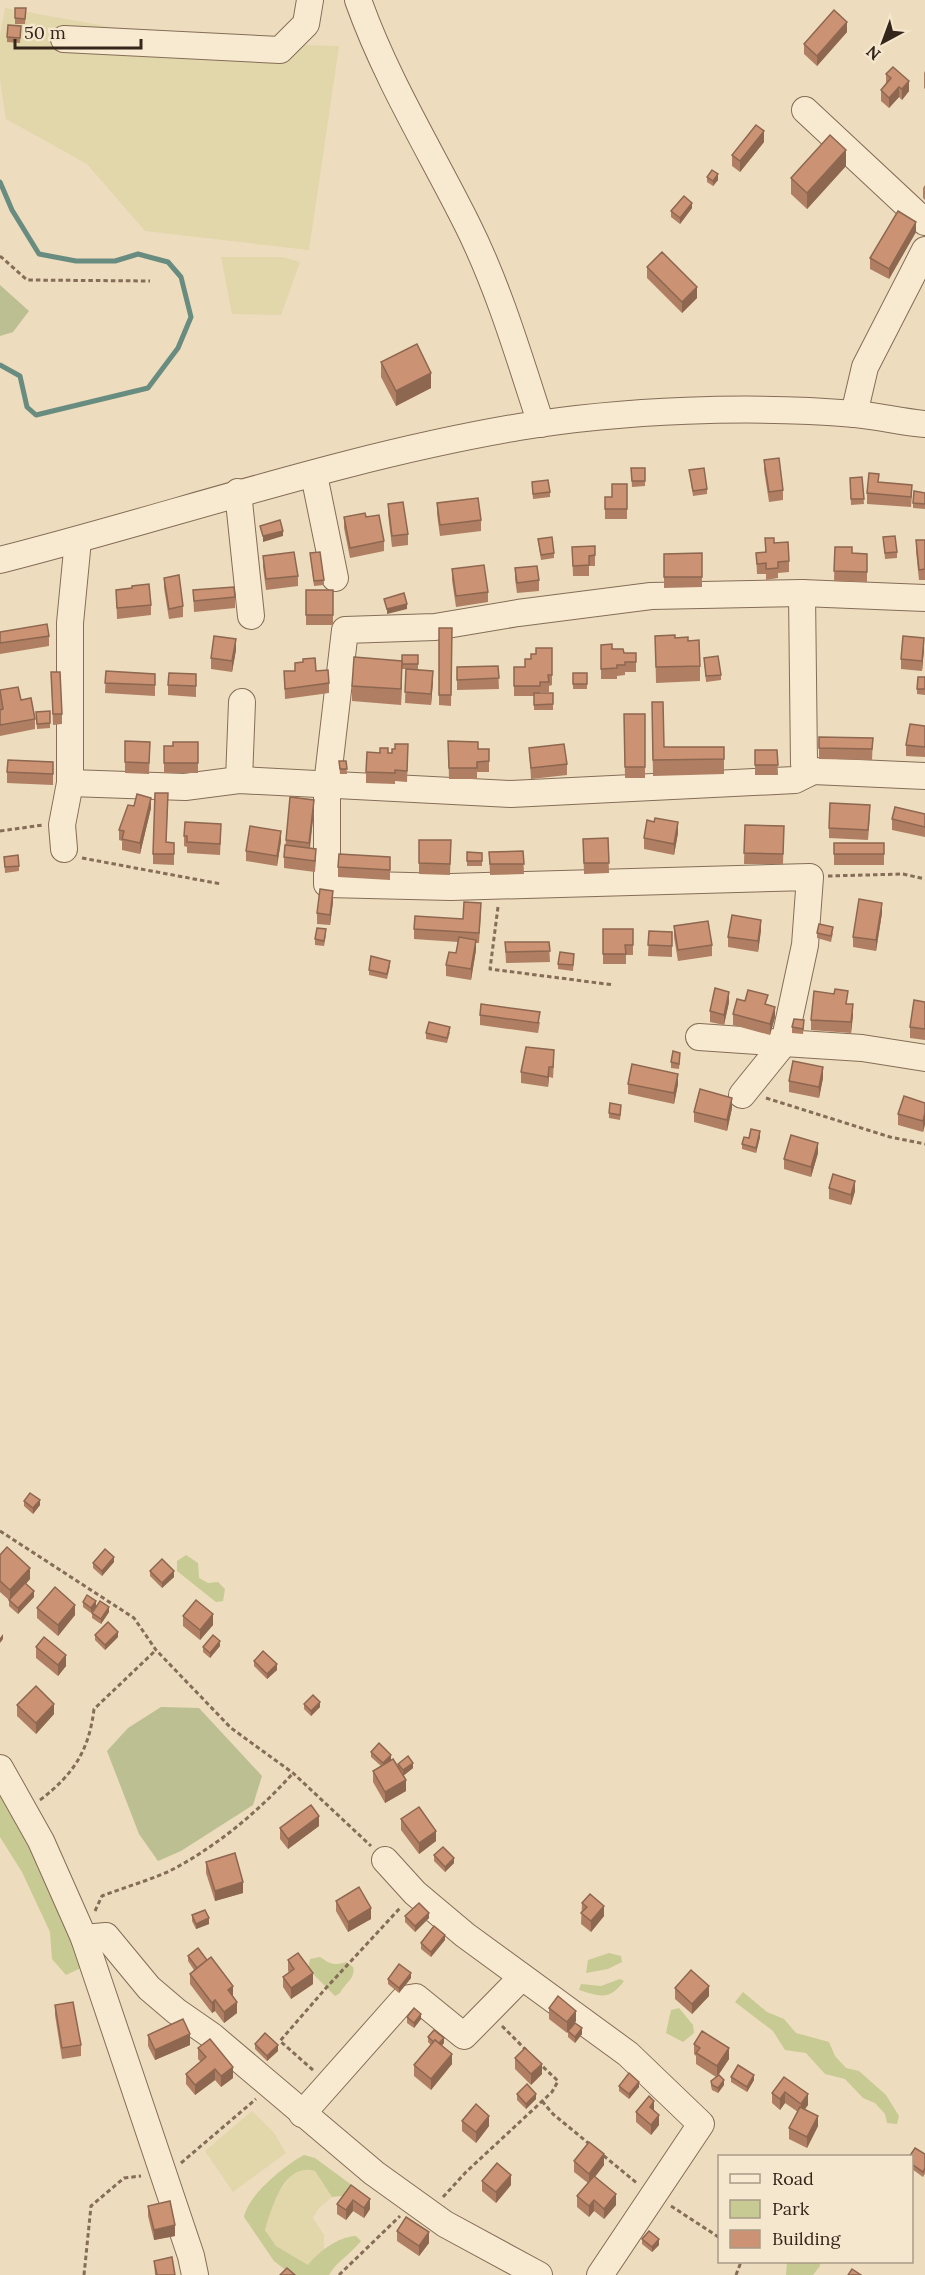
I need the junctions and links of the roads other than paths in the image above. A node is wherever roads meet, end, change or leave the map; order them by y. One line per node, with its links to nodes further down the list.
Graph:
1 (310, 0): 3 (street)
2 (358, 0): 8 (street)
3 (64, 39)
4 (805, 110): 5 (street)
5 (925, 222)
6 (925, 250): 7 (street)
7 (854, 414): 8 (street); 9 (street)
8 (541, 424): 10 (street)
9 (925, 424)
10 (314, 475): 11 (street); 14 (street)
11 (238, 492): 12 (street); 17 (street)
12 (78, 540): 13 (street); 22 (street)
13 (0, 560)
14 (335, 578)
15 (802, 593): 16 (street); 19 (street); 23 (street)
16 (925, 598)
17 (251, 616)
18 (242, 702): 21 (street)
19 (809, 773): 20 (street); 23 (street)
20 (925, 776)
21 (239, 780): 22 (street); 23 (street)
22 (70, 783): 24 (street)
23 (327, 785): 26 (street)
24 (63, 837)
25 (699, 1037): 26 (street)
26 (784, 1043): 27 (street); 28 (street)
27 (925, 1058)
28 (742, 1095)
29 (0, 1768): 31 (street)
30 (385, 1860): 32 (street)
31 (91, 1937): 33 (street); 34 (street)
32 (522, 1977): 33 (street); 36 (street)
33 (302, 2114): 35 (street)
34 (195, 2275)
35 (539, 2275)
36 (600, 2275)

